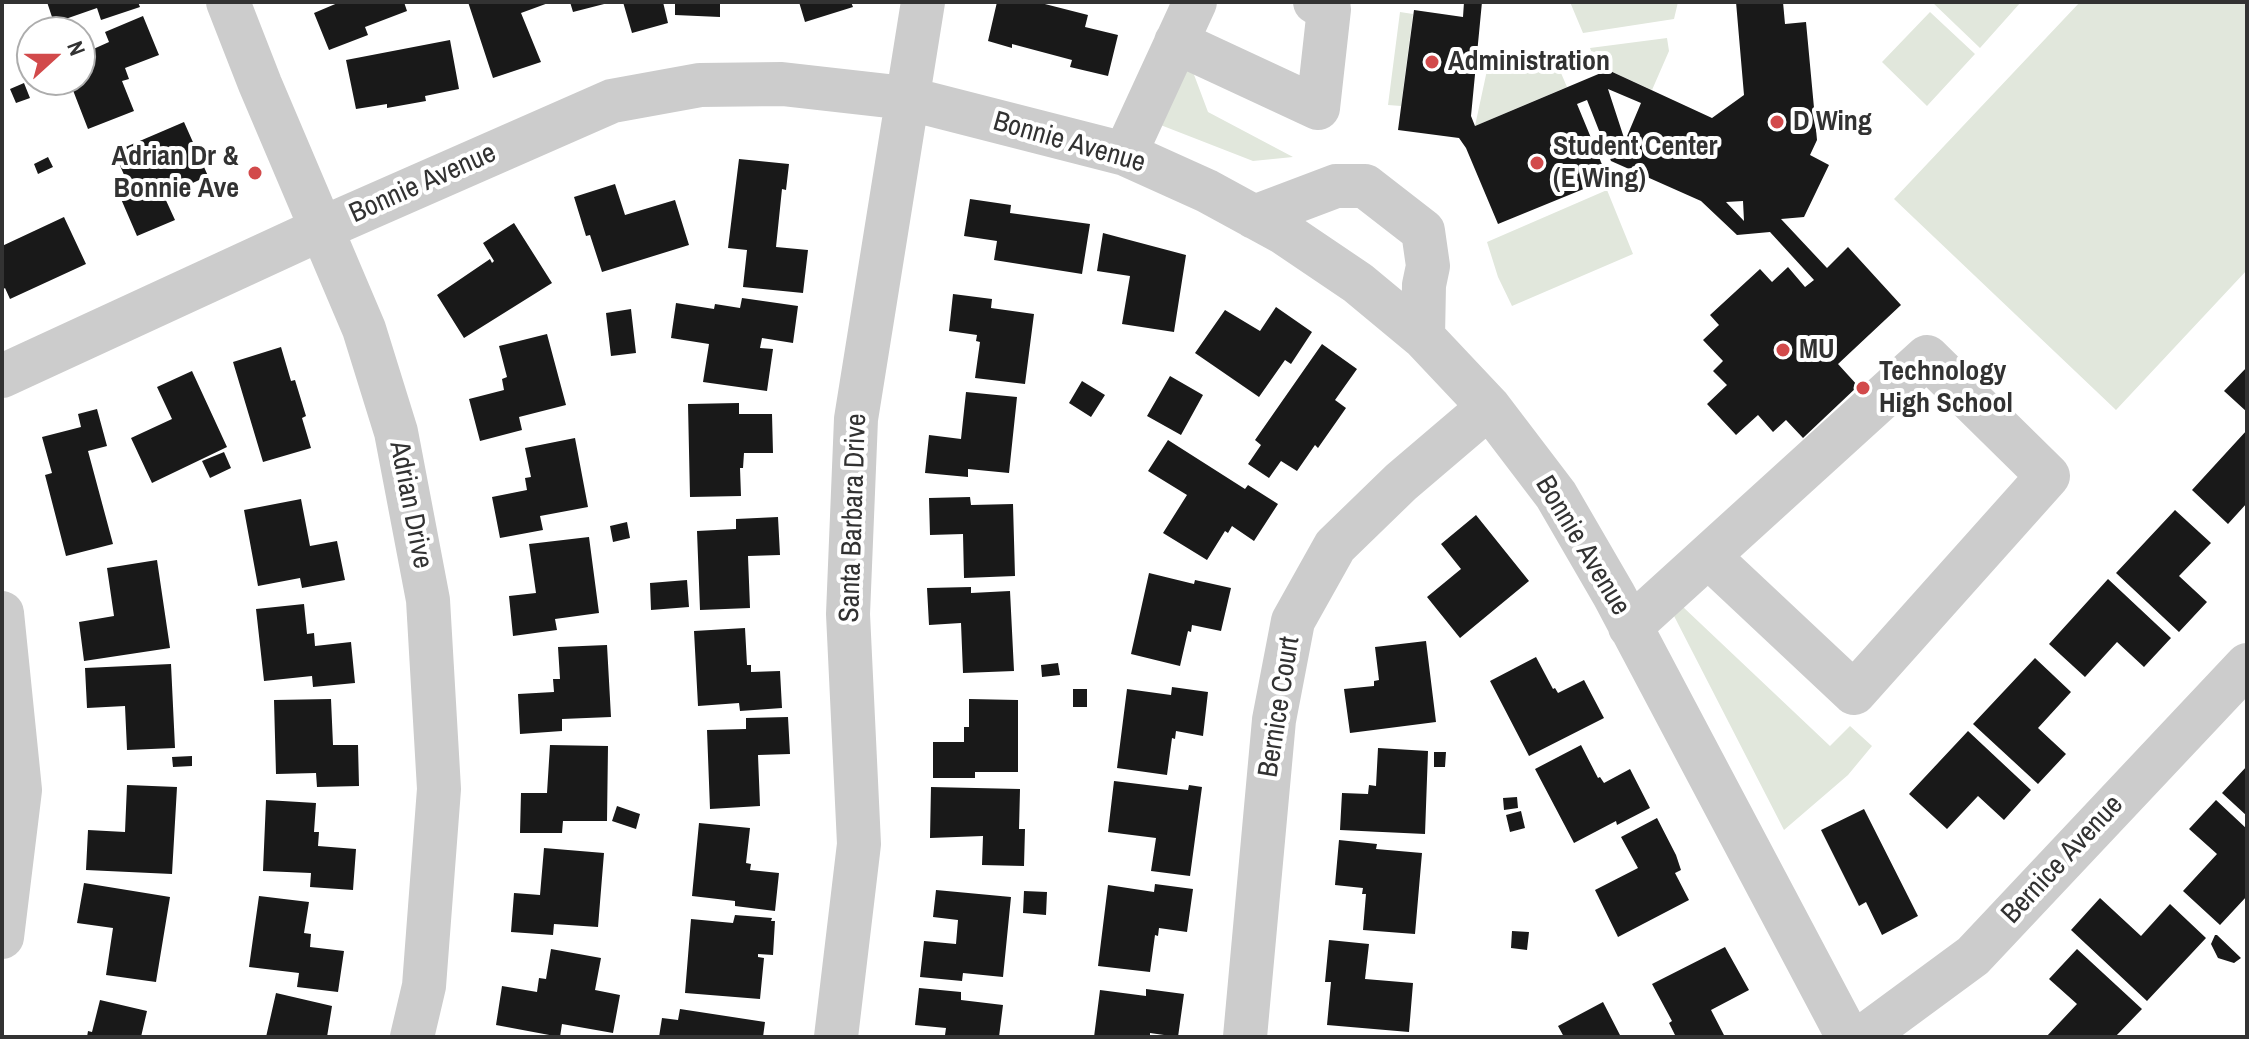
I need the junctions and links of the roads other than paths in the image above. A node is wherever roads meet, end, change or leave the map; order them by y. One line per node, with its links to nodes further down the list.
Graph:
1 (228, 2): 9 (street, Adrian Drive)
2 (923, 2): 6 (street, Santa Barbara Drive)
3 (1195, 2): 5 (street)
4 (1315, 2): 5 (street)
5 (1176, 42): 7 (street)
6 (906, 98): 7 (street, Bonnie Avenue); 9 (street, Bonnie Avenue); 19 (street, Santa Barbara Drive)
7 (1125, 154): 8 (street, Bonnie Avenue)
8 (1254, 217): 10 (street, Bonnie Avenue); 10 (street)
9 (323, 228): 11 (street, Bonnie Avenue); 18 (street, Adrian Drive)
10 (1423, 337): 12 (street, Bonnie Avenue)
11 (2, 376)
12 (1489, 407): 15 (street, Bonnie Avenue); 20 (street, Bernice Court)
13 (1709, 557): 13 (street); 15 (street)
14 (2, 613): 17 (street)
15 (1630, 627): 21 (street, Bonnie Avenue)
16 (2247, 665): 22 (street, Bernice Avenue)
17 (2, 937)
18 (412, 1037)
19 (836, 1037)
20 (1245, 1037)
21 (1848, 1037)
22 (1863, 1037)

